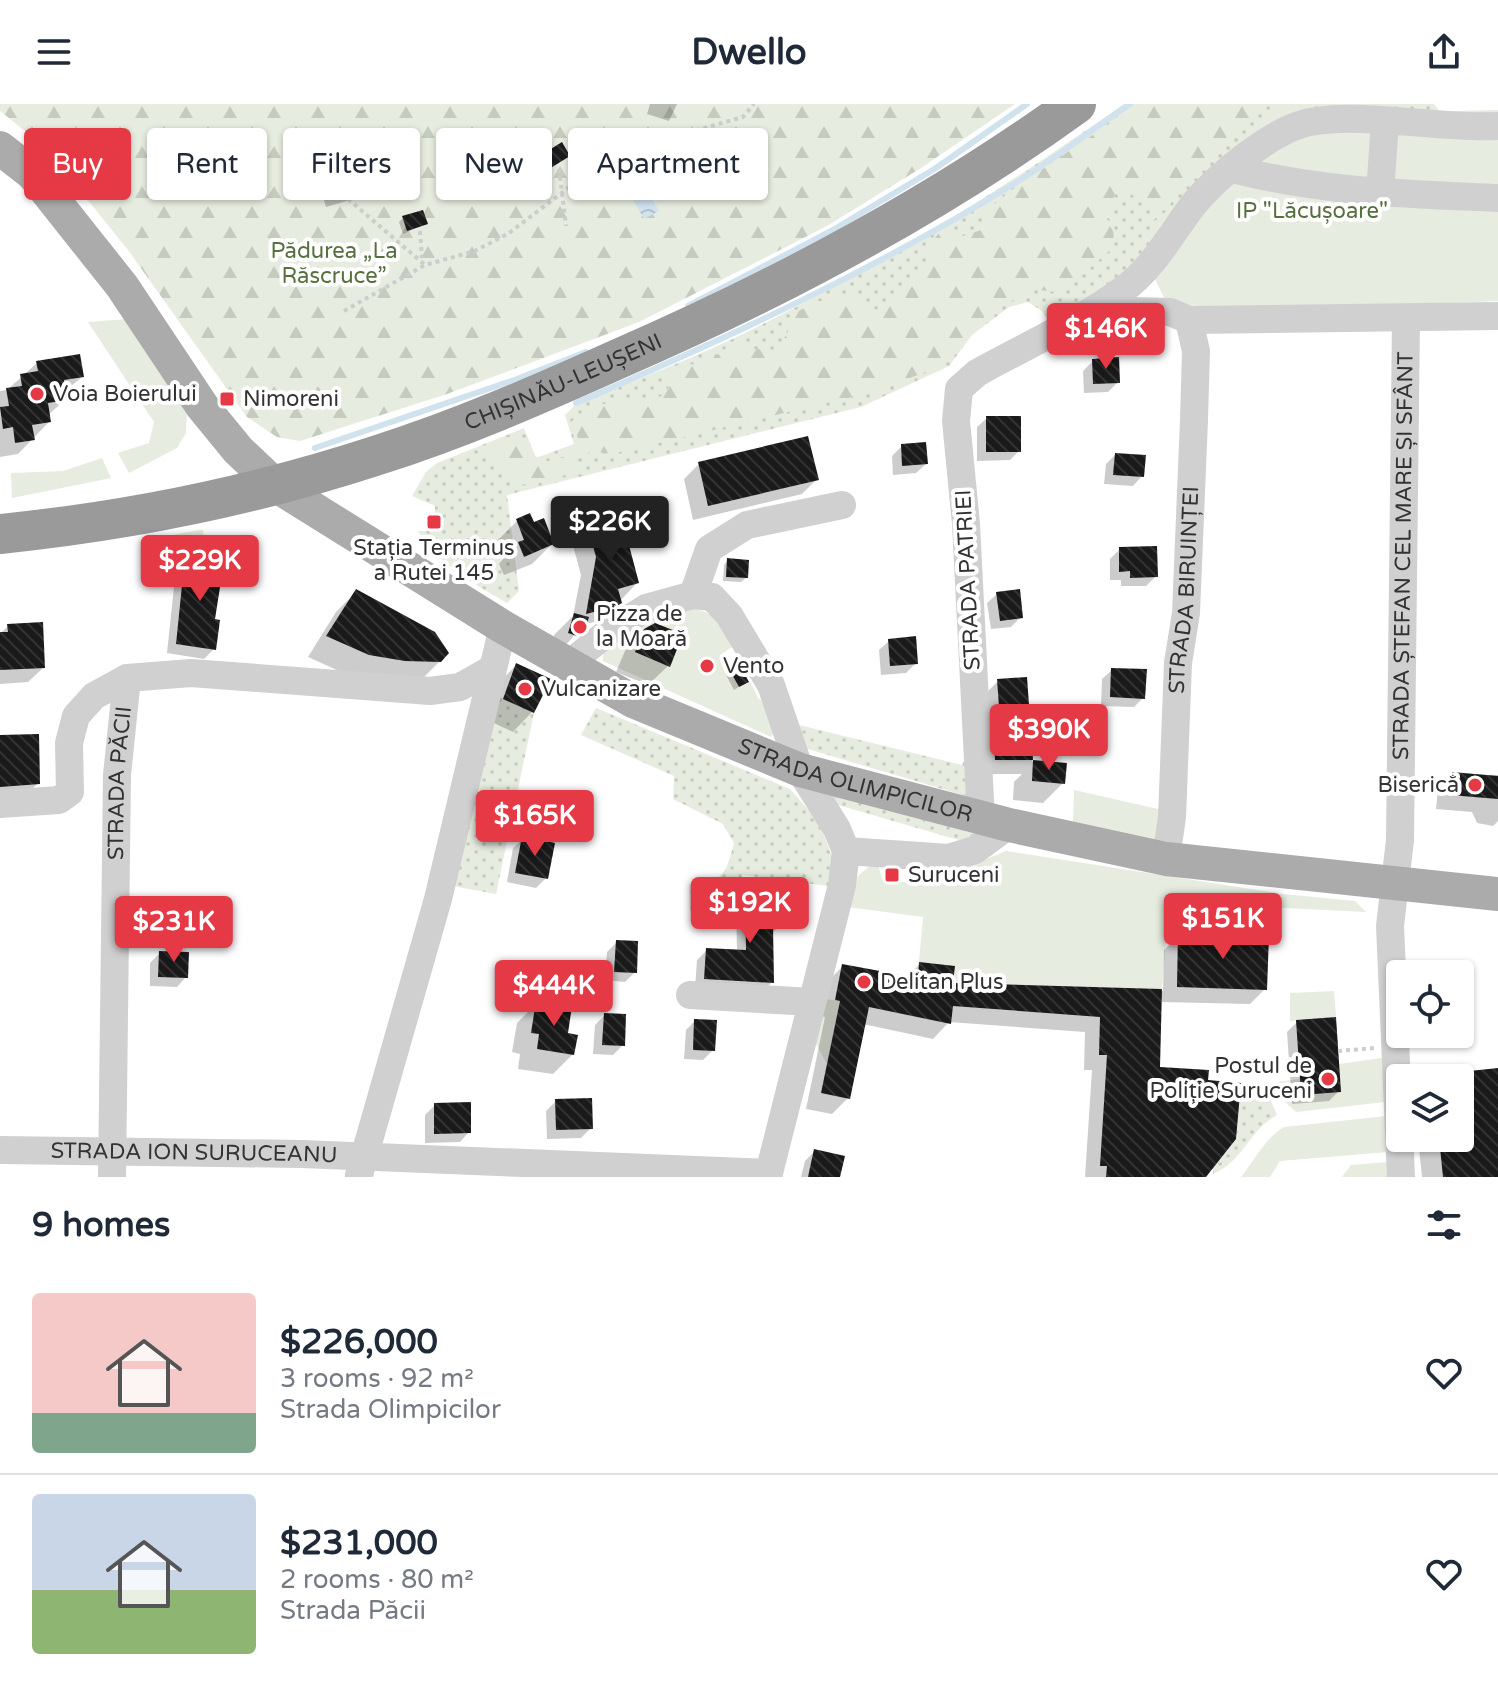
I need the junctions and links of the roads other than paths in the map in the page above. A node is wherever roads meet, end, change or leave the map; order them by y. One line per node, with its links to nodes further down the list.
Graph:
1 (1076, 104): 16 (highway, CHIȘINĂU-LEUȘENI)
2 (1451, 104): 4 (street)
3 (1385, 122): 4 (street); 6 (street); 8 (street)
4 (1488, 127)
5 (0, 148): 7 (main road, STRADA OLIMPICILOR)
6 (1232, 169): 8 (street); 10 (street)
7 (16, 174): 16 (main road, STRADA OLIMPICILOR)
8 (1380, 193): 9 (street)
9 (1498, 198)
10 (1148, 266): 11 (street); 12 (street)
11 (1090, 310): 12 (street); 26 (street, STRADA PATRIEI)
12 (1157, 311): 15 (street)
13 (1498, 316): 14 (street)
14 (1406, 318): 15 (street); 29 (street, STRADA ȘTEFAN CEL MARE ȘI SFÂNT)
15 (1189, 320): 28 (street, STRADA BIRUINȚEI)
16 (275, 485): 18 (highway, CHIȘINĂU-LEUȘENI); 20 (main road, STRADA OLIMPICILOR)
17 (842, 505): 19 (street)
18 (0, 534)
19 (693, 595): 21 (street); 24 (street)
20 (503, 627): 21 (main road, STRADA OLIMPICILOR); 22 (street)
21 (569, 664): 24 (main road, STRADA OLIMPICILOR)
22 (492, 669): 23 (street); 35 (street)
23 (127, 678): 25 (street); 34 (street, STRADA PĂCII)
24 (800, 770): 26 (main road, STRADA OLIMPICILOR); 27 (street)
25 (0, 804)
26 (995, 822): 27 (street); 28 (main road, STRADA OLIMPICILOR)
27 (846, 851): 32 (street)
28 (1166, 859): 29 (main road, STRADA OLIMPICILOR)
29 (1394, 884): 30 (main road, STRADA OLIMPICILOR); 37 (street, STRADA ȘTEFAN CEL MARE ȘI SFÂNT)
30 (1498, 894)
31 (690, 995): 32 (street)
32 (812, 1002): 36 (street)
33 (0, 1150): 34 (street, STRADA ION SURUCEANU)
34 (111, 1164): 35 (street, STRADA ION SURUCEANU)
35 (360, 1167): 36 (street, STRADA ION SURUCEANU)
36 (769, 1175)
37 (1401, 1177)

